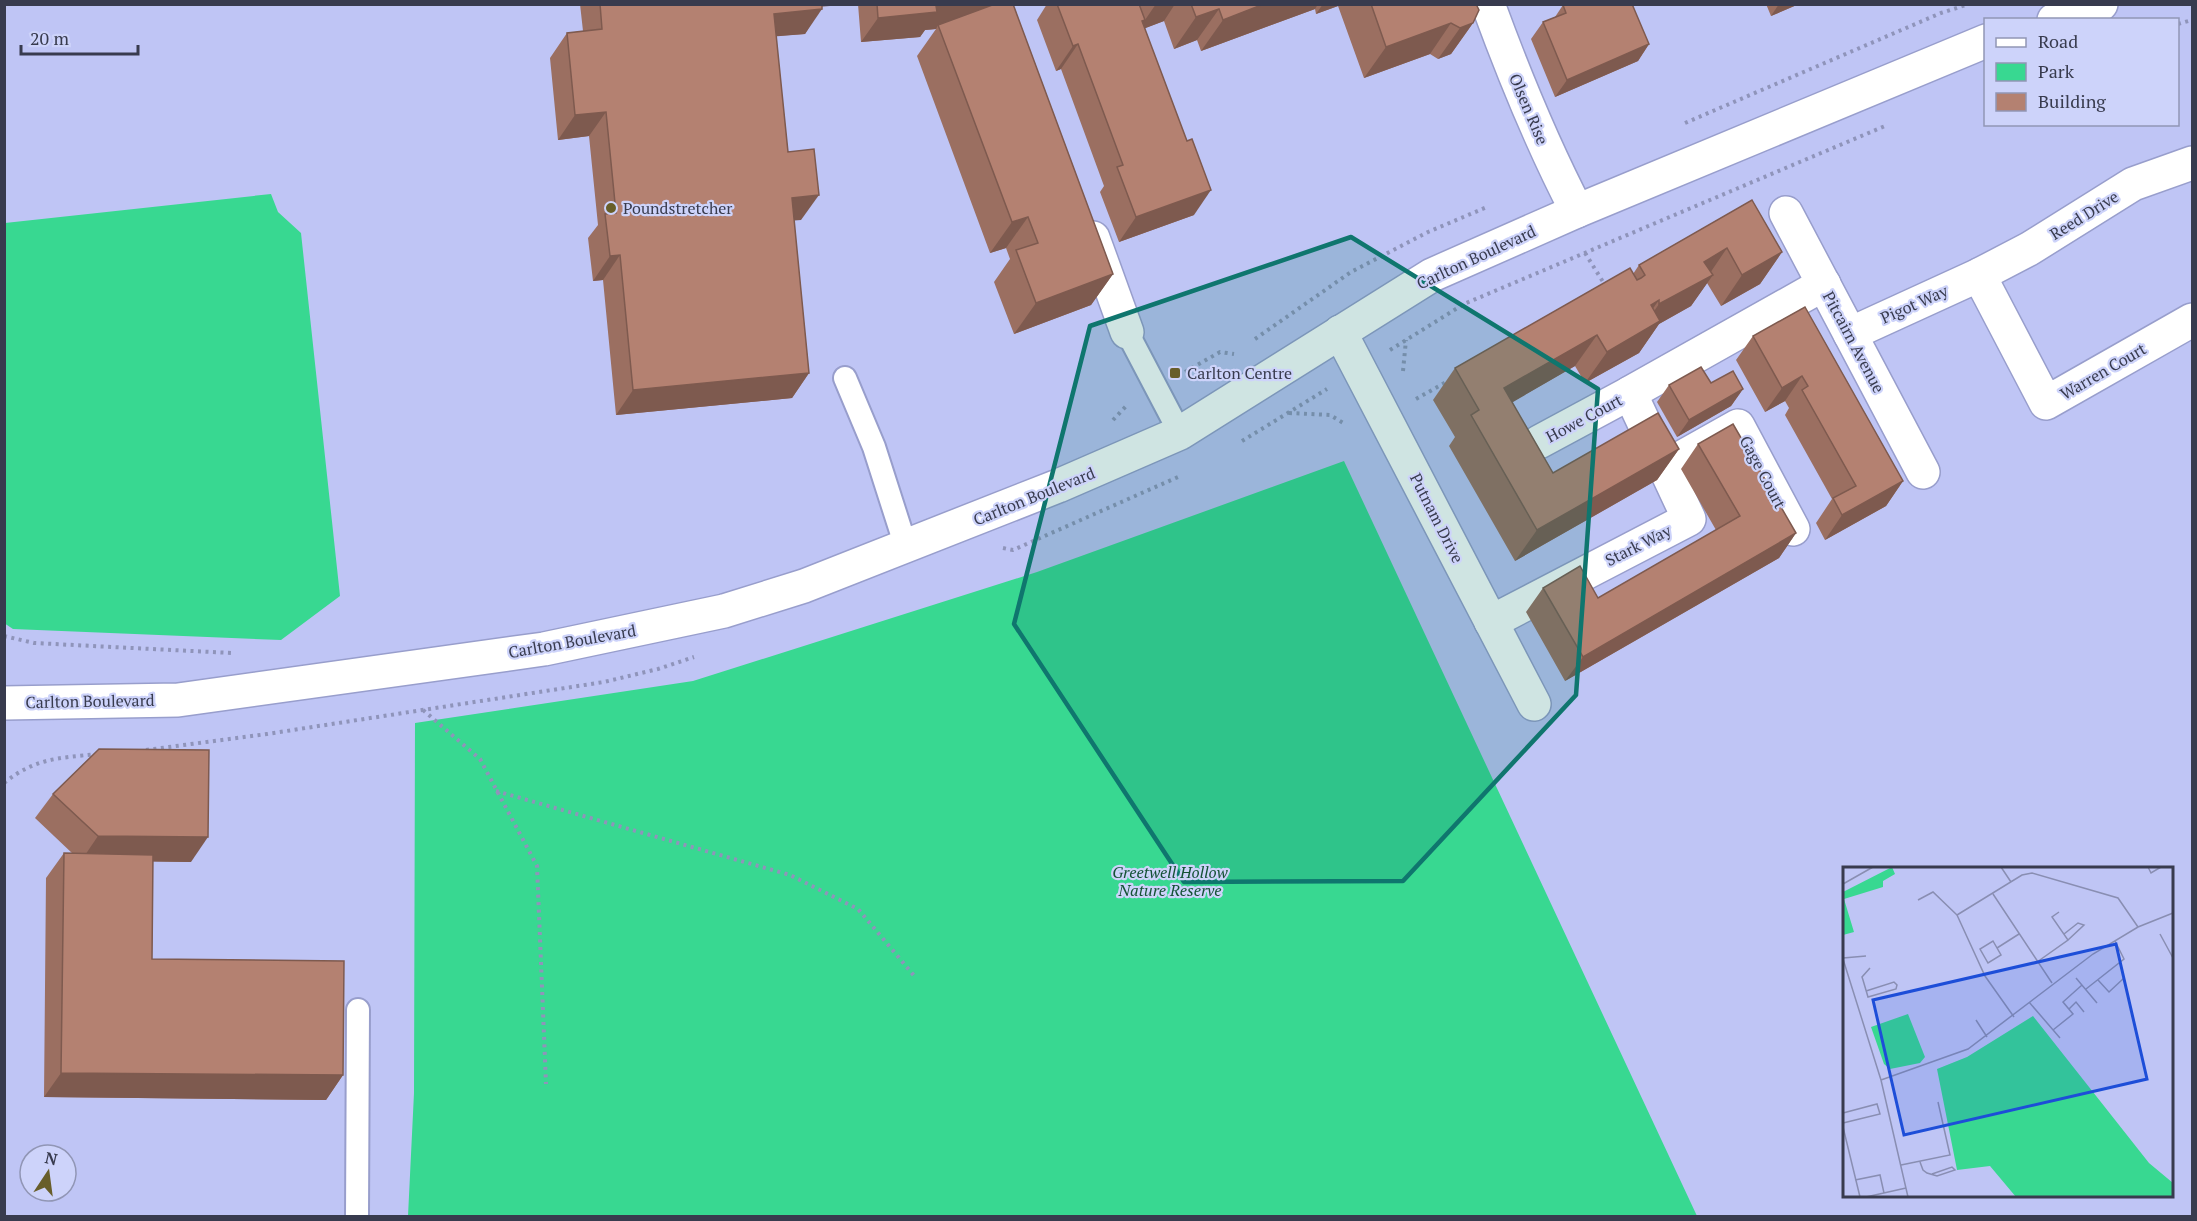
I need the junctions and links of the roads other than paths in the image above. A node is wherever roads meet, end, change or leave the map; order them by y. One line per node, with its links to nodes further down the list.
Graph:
1 (1488, 4): 7 (street, Olsen Rise)
2 (2101, 4): 3 (street)
3 (2060, 18)
4 (1984, 42): 7 (street, Carlton Boulevard)
5 (2193, 163): 9 (street, Reed Drive)
6 (1082, 209): 12 (street)
7 (1577, 211): 13 (street, Carlton Boulevard)
8 (1786, 213): 10 (street, Pitcairn Avenue)
9 (1979, 275): 11 (street, Warren Court); 14 (street, Pigot Way)
10 (1824, 284): 14 (street, Pitcairn Avenue); 16 (street)
11 (2193, 320)
12 (1127, 332): 17 (lane)
13 (1340, 332): 17 (street, Carlton Boulevard); 23 (street, Putnam Drive)
14 (1850, 334): 20 (street, Pitcairn Avenue)
15 (845, 378): 22 (lane)
16 (1630, 393): 18 (street, Howe Court); 19 (street, Stark Way)
17 (1180, 433): 22 (street, Carlton Boulevard)
18 (1539, 442)
19 (1665, 467): 21 (street, Gage Court); 23 (street, Stark Way)
20 (1923, 472)
21 (1793, 529)
22 (906, 548): 24 (street, Carlton Boulevard)
23 (1491, 622): 25 (street, Putnam Drive)
24 (4, 703)
25 (1534, 704)
26 (358, 1010): 27 (lane)
27 (357, 1216)

